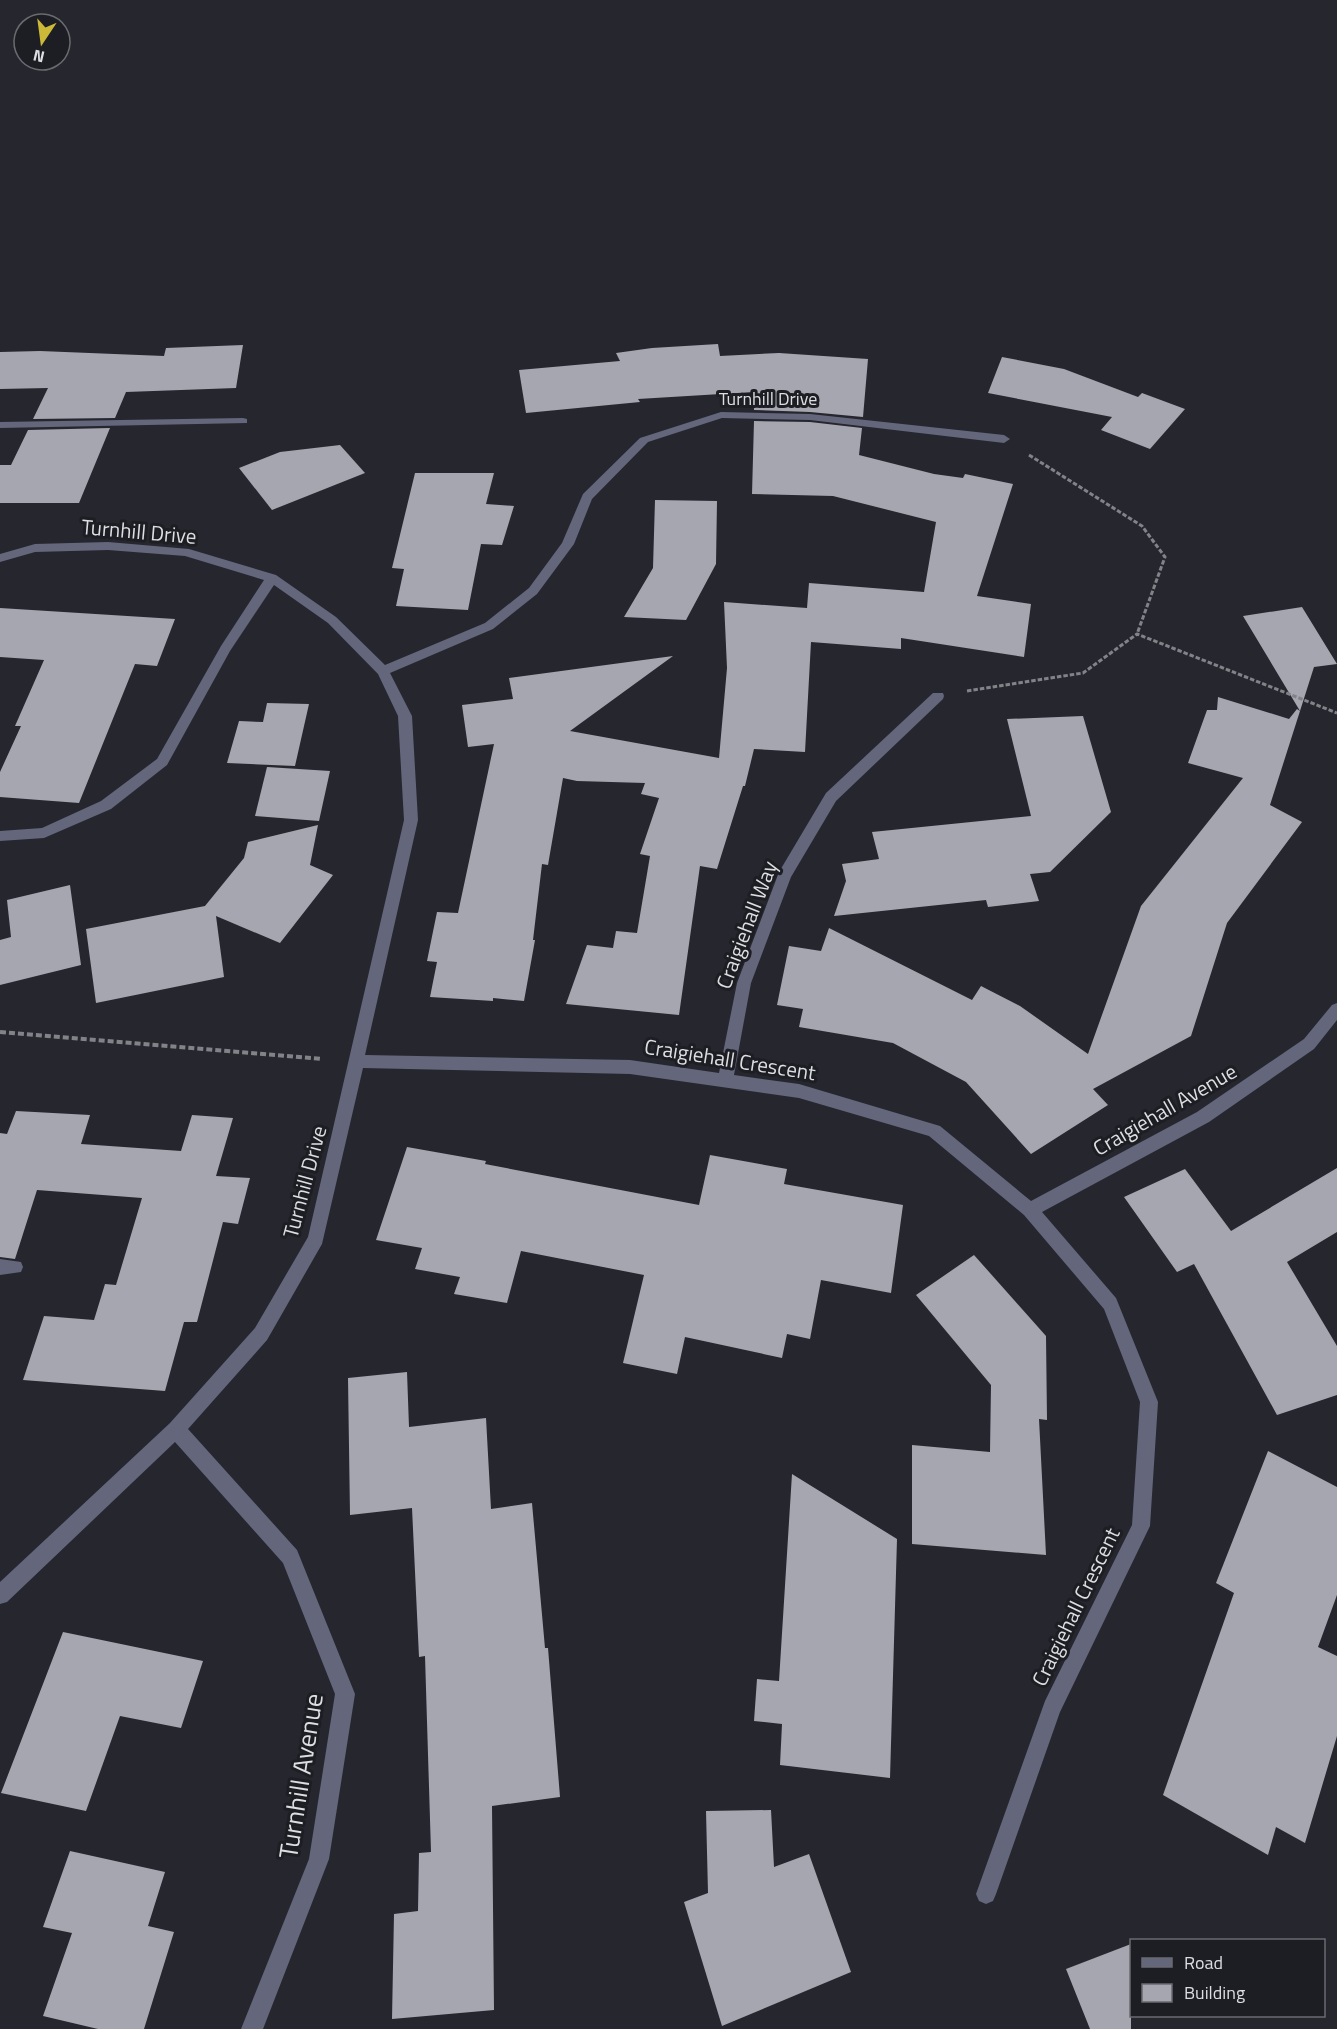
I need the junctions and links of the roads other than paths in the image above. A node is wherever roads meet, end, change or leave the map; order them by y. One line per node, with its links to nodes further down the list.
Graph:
1 (243, 421): 2 (street)
2 (0, 425)
3 (1004, 439): 6 (street, Turnhill Drive)
4 (0, 558): 5 (street, Turnhill Drive)
5 (272, 578): 6 (street, Turnhill Drive); 8 (street)
6 (383, 671): 10 (street, Turnhill Drive)
7 (938, 696): 11 (street, Craigiehall Way)
8 (0, 836)
9 (1337, 1009): 12 (street, Craigiehall Avenue)
10 (356, 1061): 11 (street, Craigiehall Crescent); 13 (street, Turnhill Drive)
11 (725, 1080): 12 (street, Craigiehall Crescent)
12 (1030, 1210): 15 (street, Craigiehall Crescent)
13 (176, 1429): 14 (street, Turnhill Drive); 16 (street, Turnhill Avenue)
14 (0, 1595)
15 (987, 1894)
16 (252, 2029)

